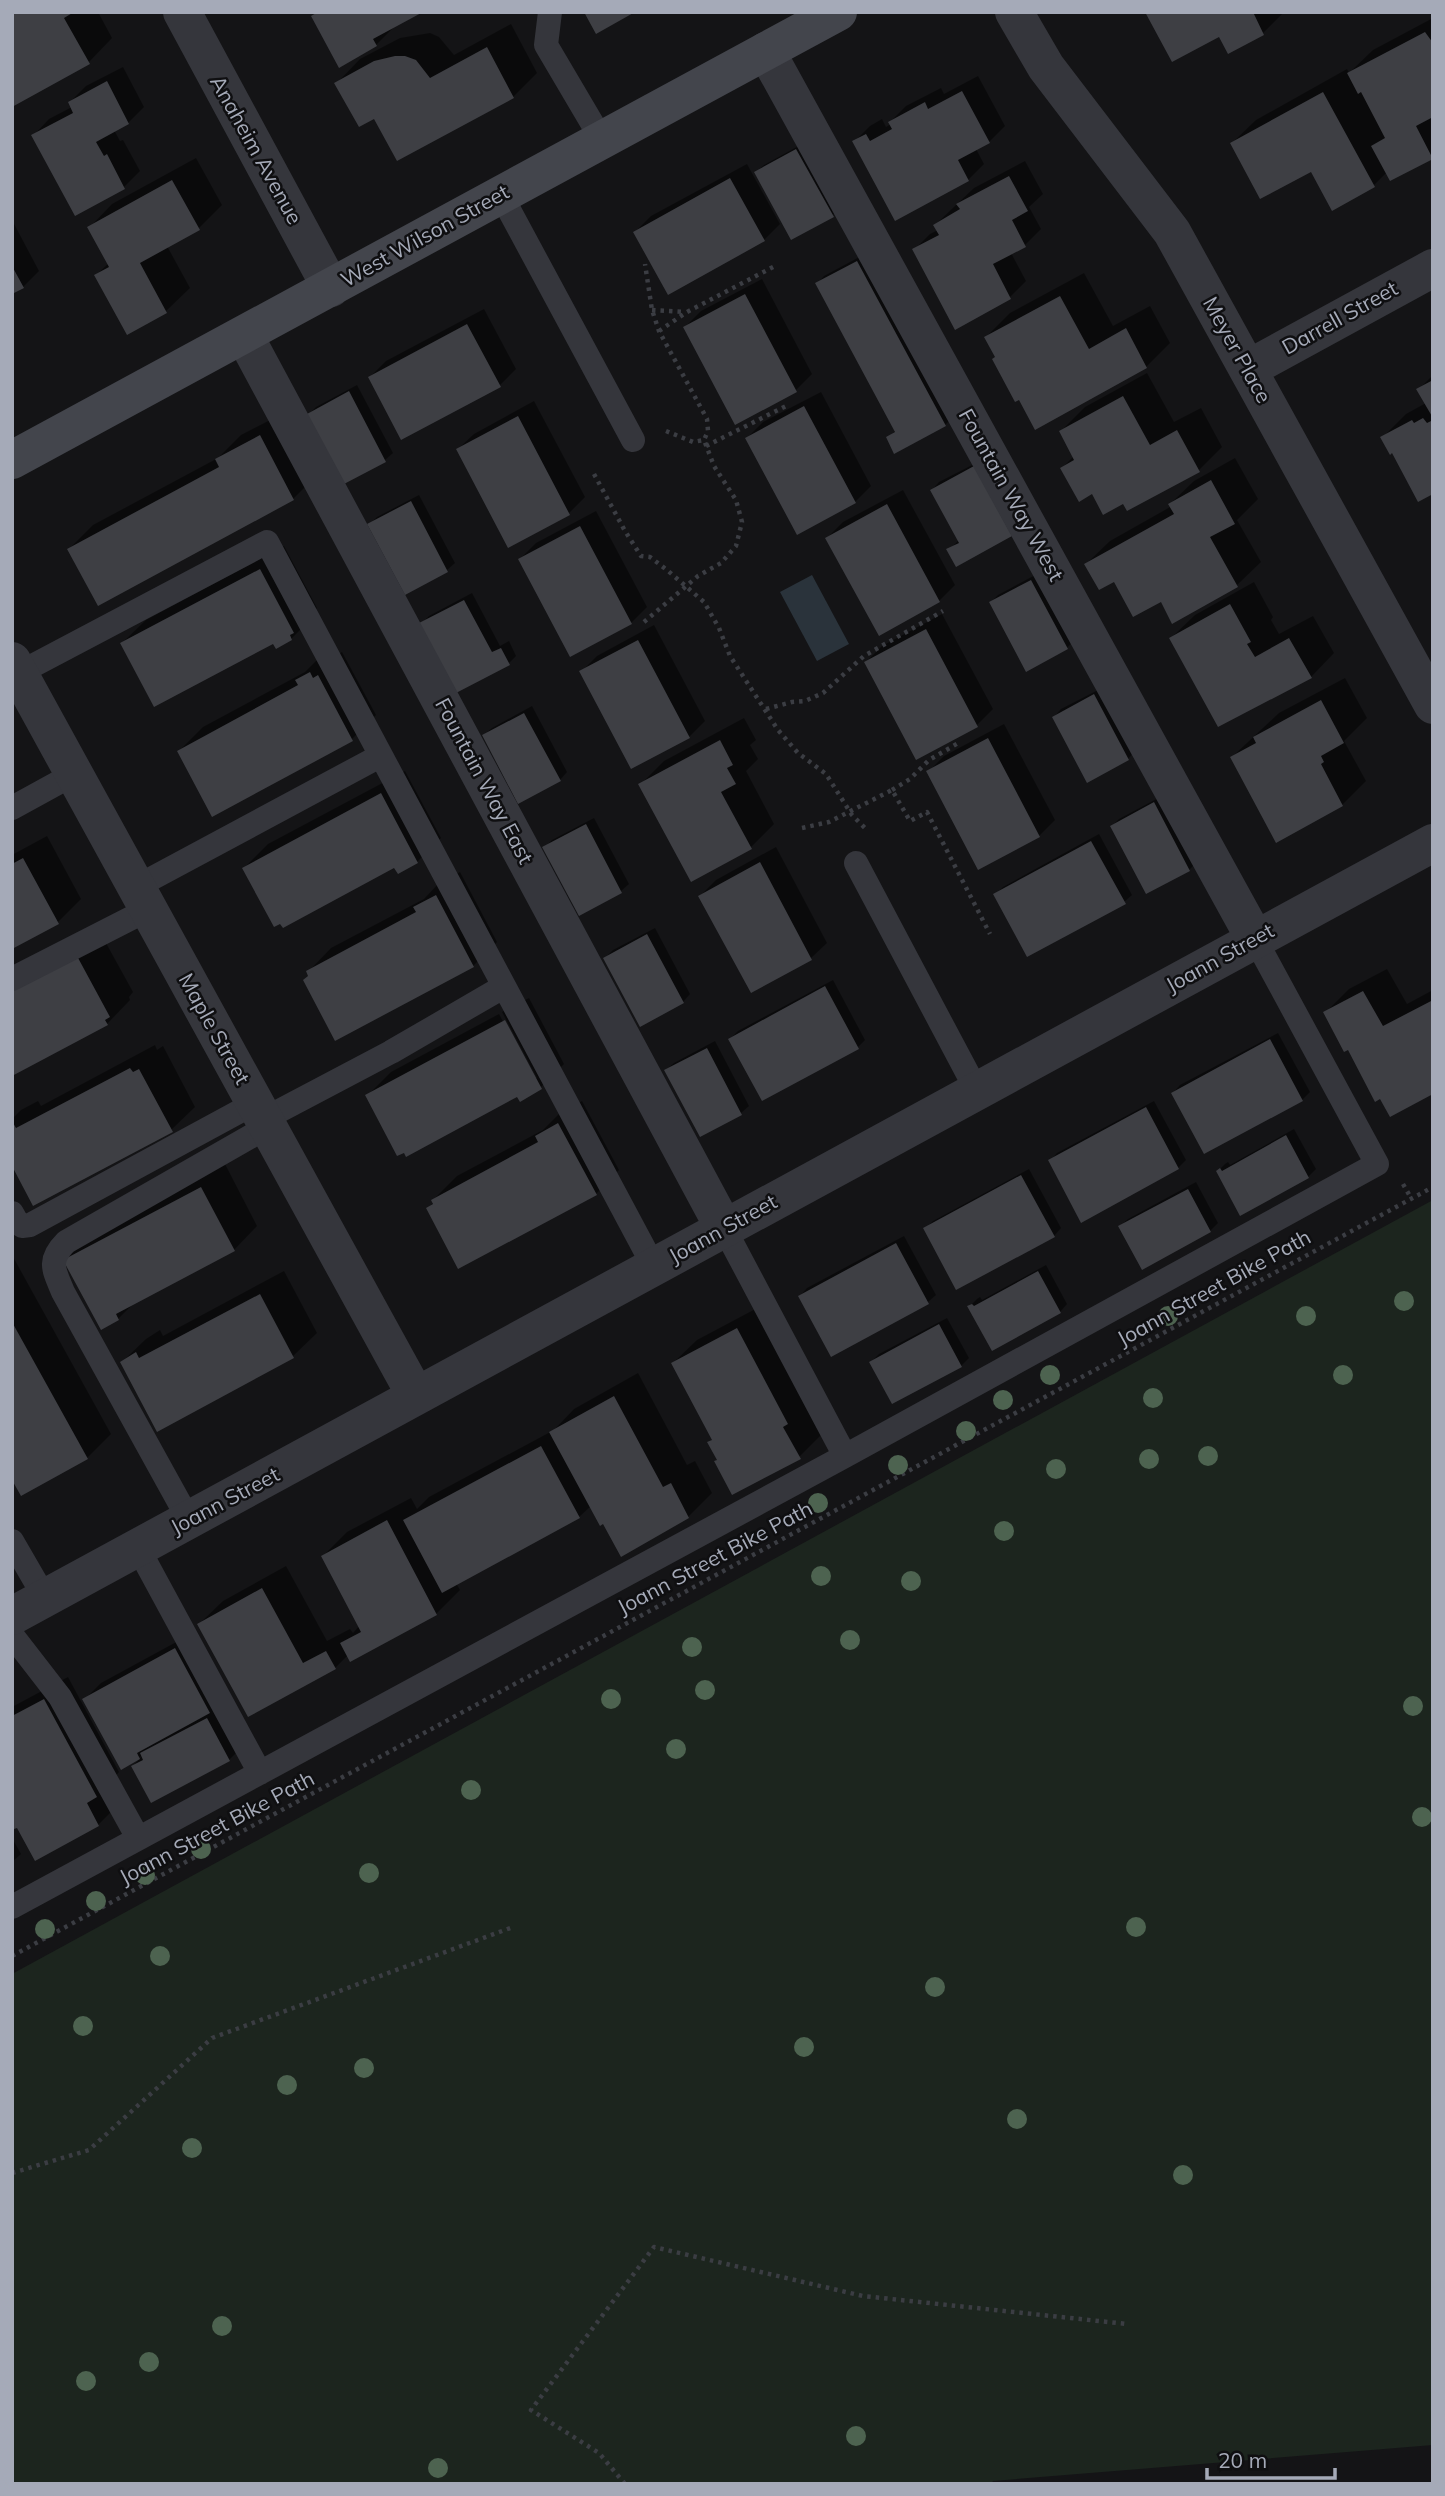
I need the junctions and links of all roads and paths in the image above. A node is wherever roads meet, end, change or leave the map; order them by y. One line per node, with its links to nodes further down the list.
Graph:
1 (182, 12): 11 (street, Anaheim Avenue)
2 (550, 12): 6 (lane)
3 (838, 12): 5 (street, West Wilson Street)
4 (1014, 12): 16 (street, Meyer Place)
5 (766, 51): 6 (street, West Wilson Street); 41 (street, Fountain Way West)
6 (602, 140): 7 (street, West Wilson Street)
7 (501, 195): 11 (street, West Wilson Street); 19 (lane)
8 (645, 264): 12 (path)
9 (775, 267): 13 (path)
10 (1433, 268): 16 (street, Darrell Street)
11 (331, 288): 15 (street, West Wilson Street)
12 (652, 310): 13 (path); 14 (path)
13 (687, 312): 14 (path)
14 (659, 331): 20 (path)
15 (244, 335): 21 (street, West Wilson Street); 48 (street, Fountain Way East)
16 (1248, 369): 27 (street, Meyer Place)
17 (788, 405): 20 (path)
18 (666, 431): 20 (path)
19 (633, 440)
20 (705, 443): 23 (path)
21 (12, 460)
22 (594, 474): 23 (path)
23 (688, 586): 25 (path); 28 (path)
24 (943, 611): 28 (path)
25 (644, 622)
26 (15, 667): 30 (lane); 31 (street, Maple Street)
27 (1433, 705)
28 (766, 709): 34 (path)
29 (960, 742): 32 (path)
30 (380, 756): 39 (lane); 43 (lane)
31 (74, 774): 33 (lane); 39 (street, Maple Street)
32 (892, 790): 34 (path); 40 (path)
33 (12, 808)
34 (850, 811): 35 (path); 36 (path)
35 (802, 828)
36 (870, 833)
37 (1433, 843): 41 (street, Joann Street)
38 (856, 863): 44 (lane)
39 (142, 898): 42 (lane); 45 (street, Maple Street)
40 (990, 934)
41 (1255, 939): 44 (street, Joann Street); 51 (lane)
42 (12, 979)
43 (503, 987): 45 (lane); 49 (lane)
44 (977, 1091): 48 (street, Joann Street)
45 (263, 1116): 47 (lane); 50 (street, Maple Street); 52 (lane)
46 (1433, 1186): 61 (path, Joann Street Bike Path)
47 (12, 1213)
48 (724, 1228): 49 (street, Joann Street); 51 (lane)
49 (654, 1266): 50 (street, Joann Street)
50 (416, 1396): 52 (street, Joann Street)
51 (845, 1456): 57 (lane)
52 (188, 1520): 54 (street, Joann Street)
53 (12, 1541): 55 (lane)
54 (138, 1548): 55 (street, Joann Street); 57 (lane)
55 (29, 1607)
56 (12, 1635): 58 (lane)
57 (260, 1773): 58 (lane)
58 (138, 1838): 59 (lane)
59 (12, 1906)
60 (513, 1927): 62 (path)
61 (12, 1956)
62 (12, 2173)
63 (1127, 2324): 64 (path)
64 (625, 2484)

